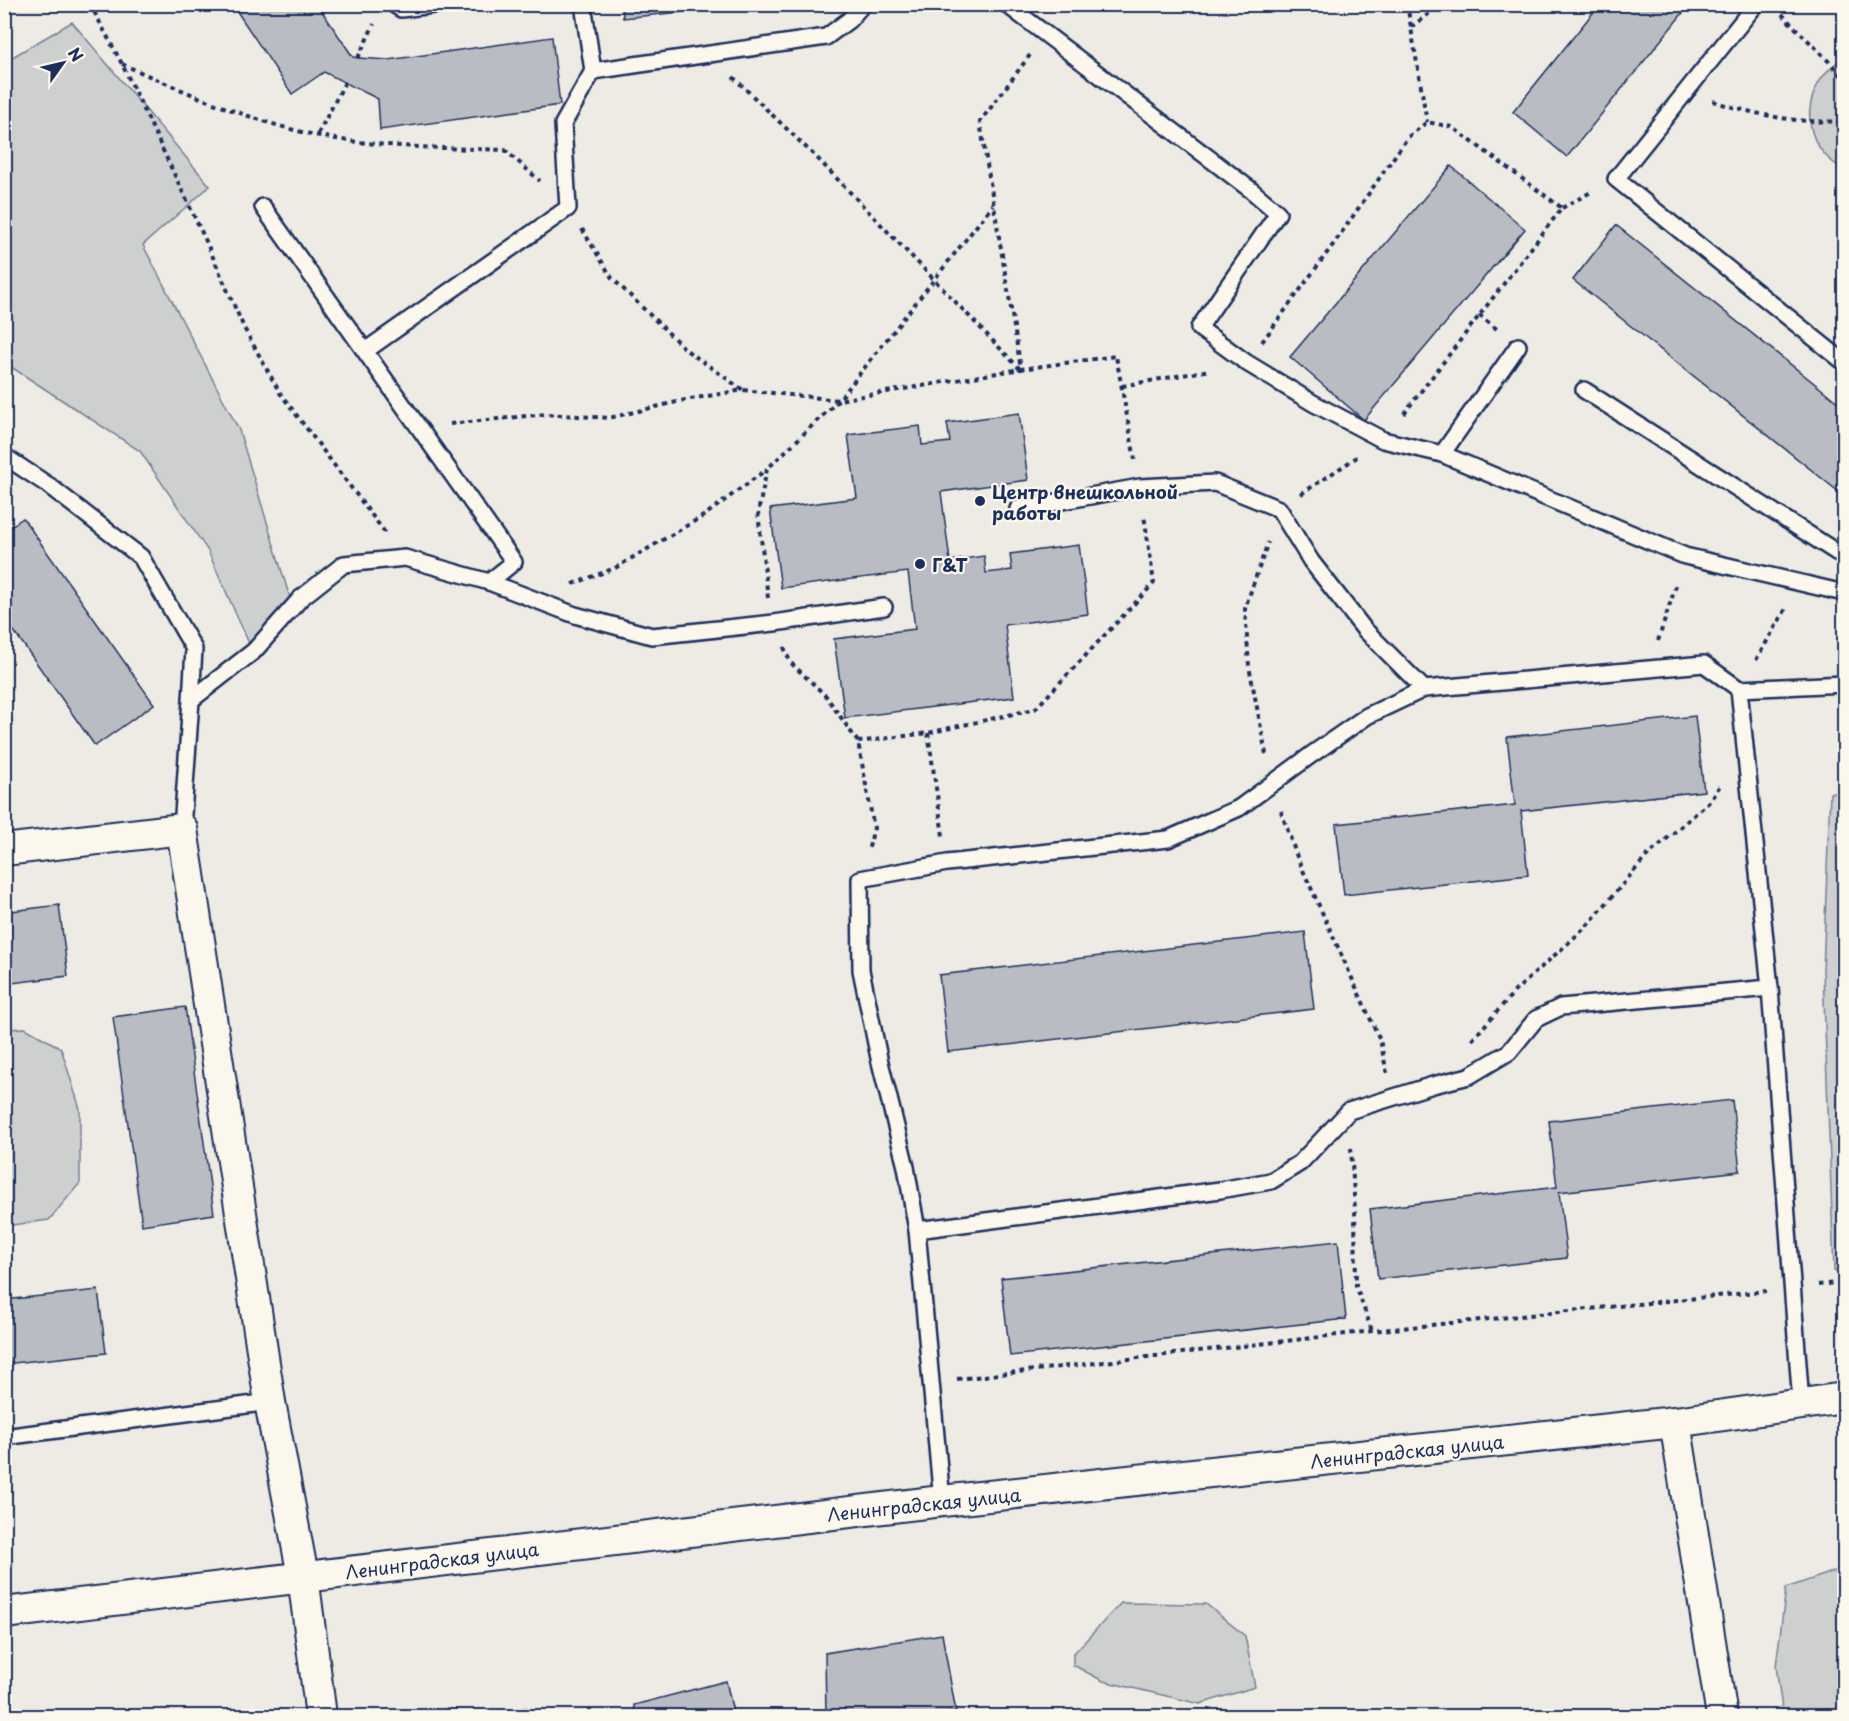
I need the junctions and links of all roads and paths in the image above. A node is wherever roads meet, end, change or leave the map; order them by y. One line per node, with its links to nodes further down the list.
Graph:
1 (90, 4): 16 (path)
2 (393, 4): 3 (lane)
3 (441, 4)
4 (583, 4): 17 (lane)
5 (863, 4): 14 (lane)
6 (1006, 4): 13 (lane)
7 (1407, 4): 12 (path)
8 (1442, 4): 12 (path)
9 (1756, 4): 20 (lane)
10 (1781, 13): 18 (path)
11 (379, 15): 15 (path)
12 (1411, 27): 22 (path)
13 (1044, 35): 25 (path); 33 (lane)
14 (708, 54): 17 (lane); 29 (path)
15 (358, 58)
16 (122, 64): 23 (path); 49 (path)
17 (593, 71): 27 (lane)
18 (1845, 79)
19 (345, 82): 23 (path)
20 (1687, 90): 21 (path); 24 (lane)
21 (1845, 121)
22 (1428, 122): 28 (path); 33 (path)
23 (318, 134): 27 (path)
24 (1616, 178): 28 (path); 32 (lane)
25 (994, 204): 29 (path); 34 (path)
26 (263, 207): 31 (lane)
27 (568, 208): 31 (lane); 36 (path)
28 (1562, 208): 40 (path)
29 (934, 280): 34 (path); 38 (path)
30 (1518, 346): 41 (lane)
31 (365, 351): 39 (lane)
32 (1845, 362)
33 (1247, 363): 35 (path); 40 (lane)
34 (1021, 369): 35 (path); 38 (path)
35 (1122, 386): 44 (path)
36 (743, 390): 38 (path); 39 (path)
37 (1584, 390): 48 (lane)
38 (839, 400): 43 (path)
39 (420, 428): 50 (lane)
40 (1383, 440): 41 (lane); 46 (path)
41 (1442, 454): 47 (lane)
42 (4, 456): 60 (lane)
43 (767, 469): 53 (path); 55 (path)
44 (1140, 487): 45 (lane); 46 (lane); 61 (path)
45 (1018, 509)
46 (1279, 509): 58 (lane); 64 (path)
47 (1685, 556): 51 (lane); 56 (path)
48 (1845, 557)
49 (405, 558): 50 (lane); 60 (lane)
50 (489, 582): 53 (lane)
51 (1801, 583): 52 (lane); 59 (path)
52 (1845, 593)
53 (534, 599): 55 (lane)
54 (884, 607): 55 (lane)
55 (774, 623): 62 (path)
56 (1649, 669): 58 (lane); 59 (lane)
57 (1845, 684): 59 (lane)
58 (1424, 689): 64 (lane)
59 (1739, 689): 63 (lane)
60 (191, 700): 65 (lane)
61 (928, 733): 62 (path); 67 (path)
62 (858, 741): 68 (path)
63 (1745, 749): 69 (lane); 70 (path)
64 (1272, 784): 67 (lane); 71 (path)
65 (182, 830): 66 (street); 79 (street)
66 (4, 850)
67 (947, 863): 68 (lane)
68 (861, 879): 73 (lane)
69 (1770, 988): 71 (lane); 75 (lane)
70 (1470, 1042)
71 (1392, 1098): 72 (lane)
72 (1348, 1111): 73 (lane); 76 (path)
73 (917, 1230): 77 (lane)
74 (1845, 1282): 75 (path)
75 (1792, 1288): 76 (path); 80 (lane)
76 (1372, 1331): 77 (path)
77 (931, 1382): 83 (lane)
78 (1845, 1398): 80 (street, Ленинградская улица)
79 (270, 1402): 82 (lane); 84 (street)
80 (1801, 1404): 81 (street, Ленинградская улица)
81 (1675, 1422): 83 (street, Ленинградская улица); 87 (street)
82 (4, 1437)
83 (942, 1501): 84 (street, Ленинградская улица)
84 (303, 1576): 85 (street, Ленинградская улица); 86 (street)
85 (4, 1613)
86 (321, 1716)
87 (1722, 1716)

